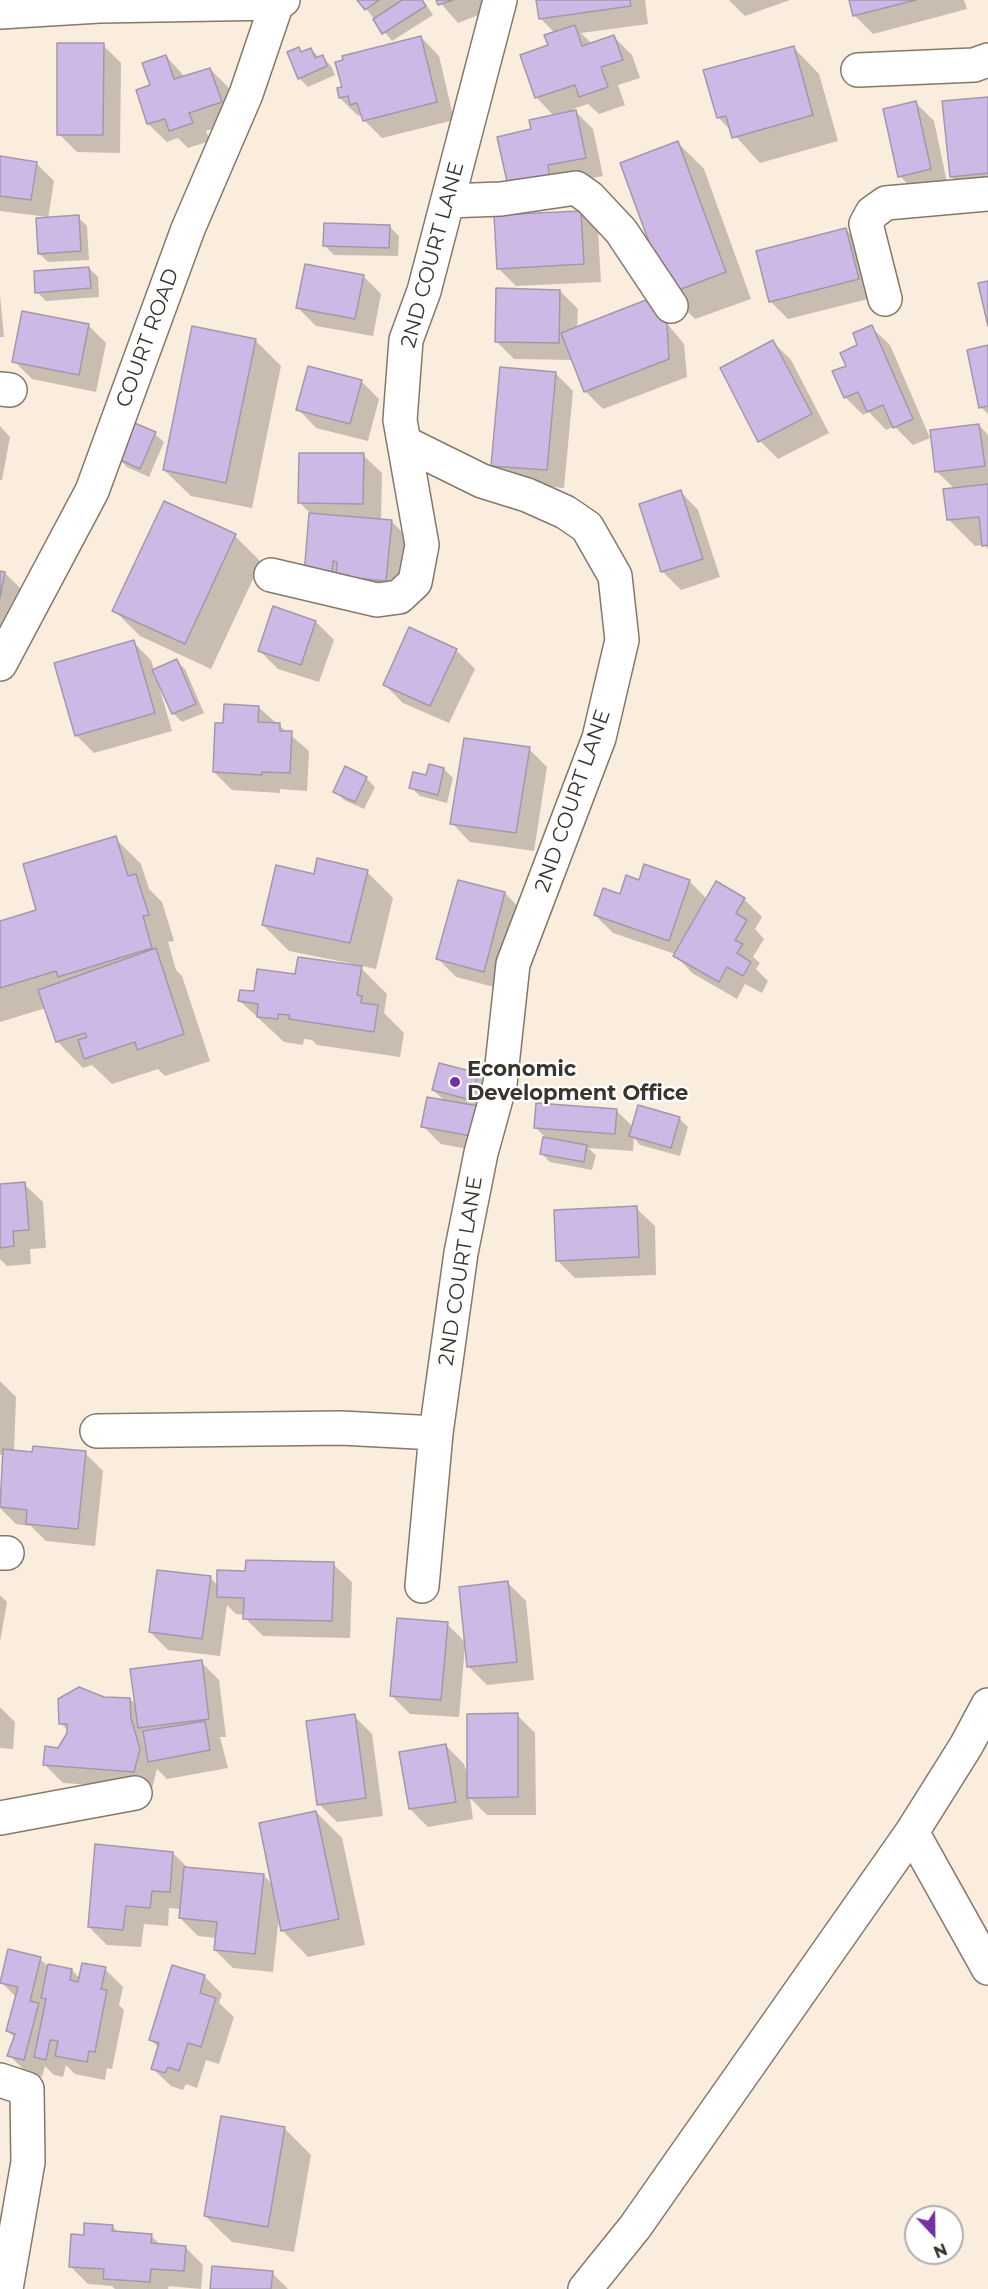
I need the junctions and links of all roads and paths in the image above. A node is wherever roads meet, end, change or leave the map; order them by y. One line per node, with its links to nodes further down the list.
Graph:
1 (500, 0): 8 (street, 2ND COURT LANE)
2 (280, 2): 3 (street); 13 (street, COURT ROAD)
3 (98, 3): 4 (street)
4 (0, 12)
5 (988, 60): 6 (street)
6 (858, 70)
7 (988, 194): 9 (street)
8 (448, 201): 10 (street); 11 (street, 2ND COURT LANE)
9 (885, 299)
10 (671, 306)
11 (405, 443): 12 (street); 15 (street, 2ND COURT LANE)
12 (270, 575)
13 (0, 664)
14 (97, 1431): 15 (street)
15 (436, 1433): 16 (street, 2ND COURT LANE)
16 (422, 1586)
17 (988, 1705): 20 (street)
18 (135, 1793): 19 (street)
19 (0, 1818)
20 (912, 1832): 21 (street); 24 (street)
21 (988, 1968)
22 (0, 2080): 23 (street)
23 (6, 2289)
24 (585, 2289)

